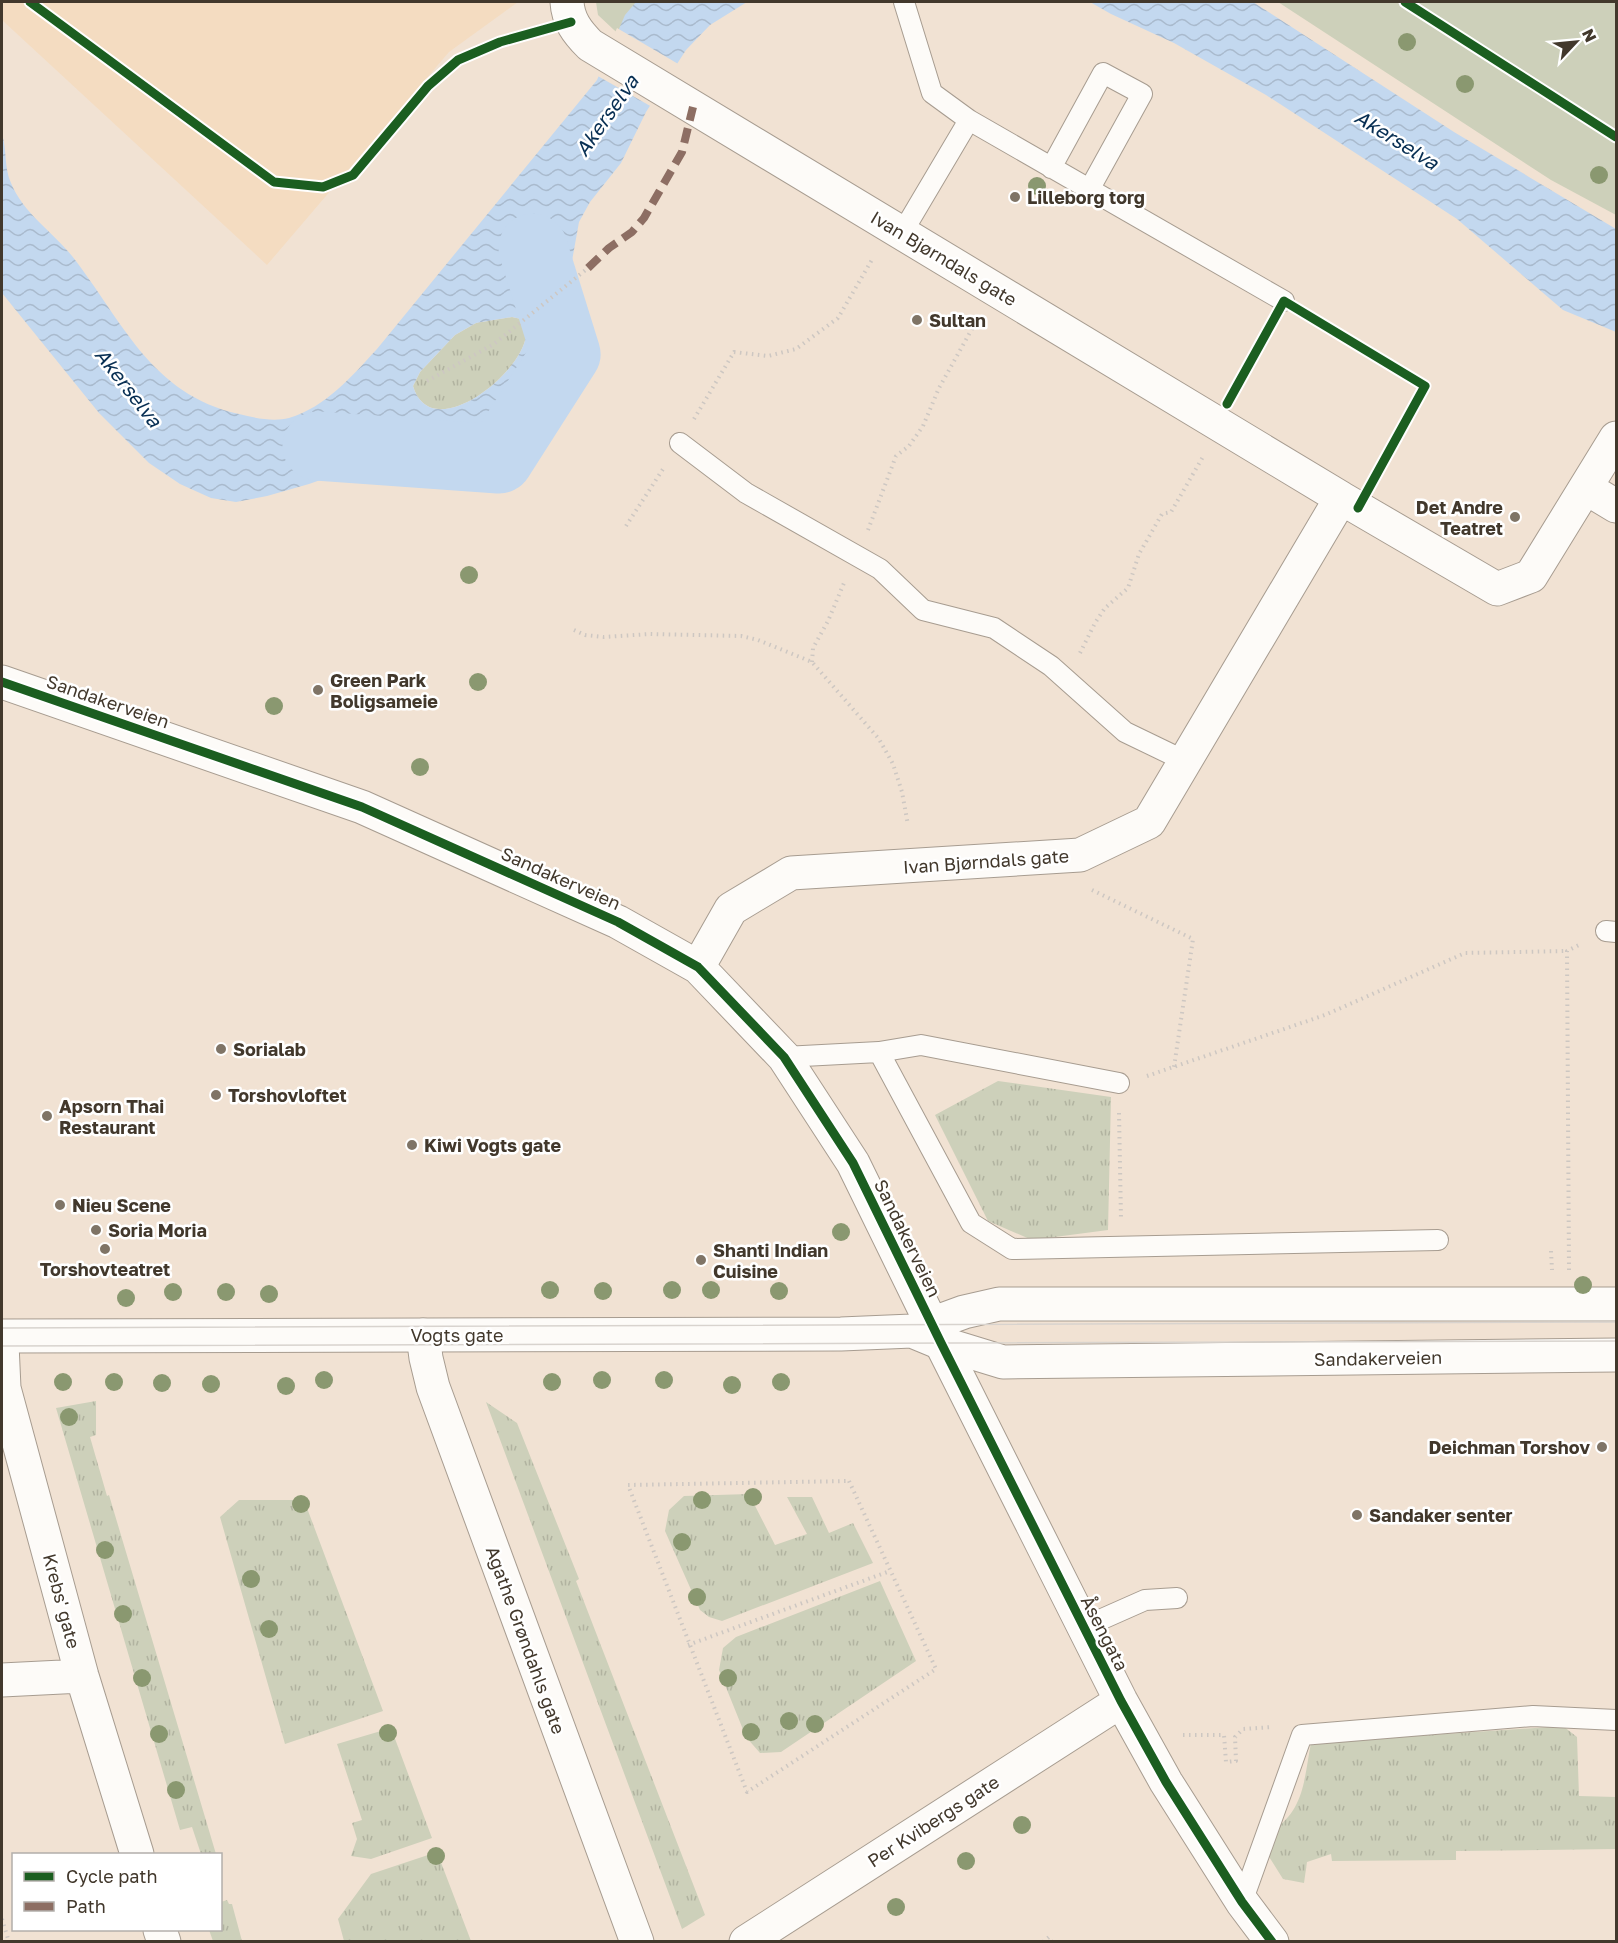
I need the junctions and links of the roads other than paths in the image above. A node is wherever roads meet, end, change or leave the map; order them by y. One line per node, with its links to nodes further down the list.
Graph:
1 (567, 2): 6 (street, Ivan Bjørndals gate)
2 (904, 2): 3 (lane)
3 (969, 120): 4 (lane); 6 (lane)
4 (1051, 168): 5 (lane); 5 (lane)
5 (1089, 190): 7 (lane)
6 (890, 242): 11 (street, Ivan Bjørndals gate)
7 (1284, 301)
8 (1617, 438): 10 (street, Ivan Bjørndals gate)
9 (680, 443): 14 (lane)
10 (1586, 488): 11 (street, Ivan Bjørndals gate); 12 (street)
11 (1341, 498): 14 (street, Ivan Bjørndals gate)
12 (1617, 506)
13 (2, 682): 15 (street, Sandakerveien)
14 (1185, 761): 15 (street, Ivan Bjørndals gate)
15 (698, 967): 17 (street, Sandakerveien)
16 (879, 1052): 17 (lane); 18 (lane); 19 (lane)
17 (784, 1057): 21 (street, Sandakerveien)
18 (1119, 1083)
19 (1438, 1240)
20 (1617, 1304): 21 (street, Sandakerveien)
21 (928, 1333): 22 (street, Vogts gate); 25 (street, Sandakerveien); 27 (street, Åsengata)
22 (423, 1335): 23 (street, Vogts gate); 34 (street, Agathe Grøndahls gate)
23 (2, 1336)
24 (2, 1344): 28 (street, Krebs' gate)
25 (1617, 1355)
26 (1177, 1598): 27 (lane)
27 (1083, 1627): 30 (street, Åsengata)
28 (82, 1676): 29 (street); 32 (street, Krebs' gate)
29 (2, 1680)
30 (1121, 1701): 33 (street, Åsengata); 35 (street, Per Kvibergs gate)
31 (1617, 1720): 33 (lane)
32 (137, 1853)
33 (1242, 1902): 36 (street, Åsengata)
34 (637, 1941)
35 (746, 1941)
36 (1272, 1941)

